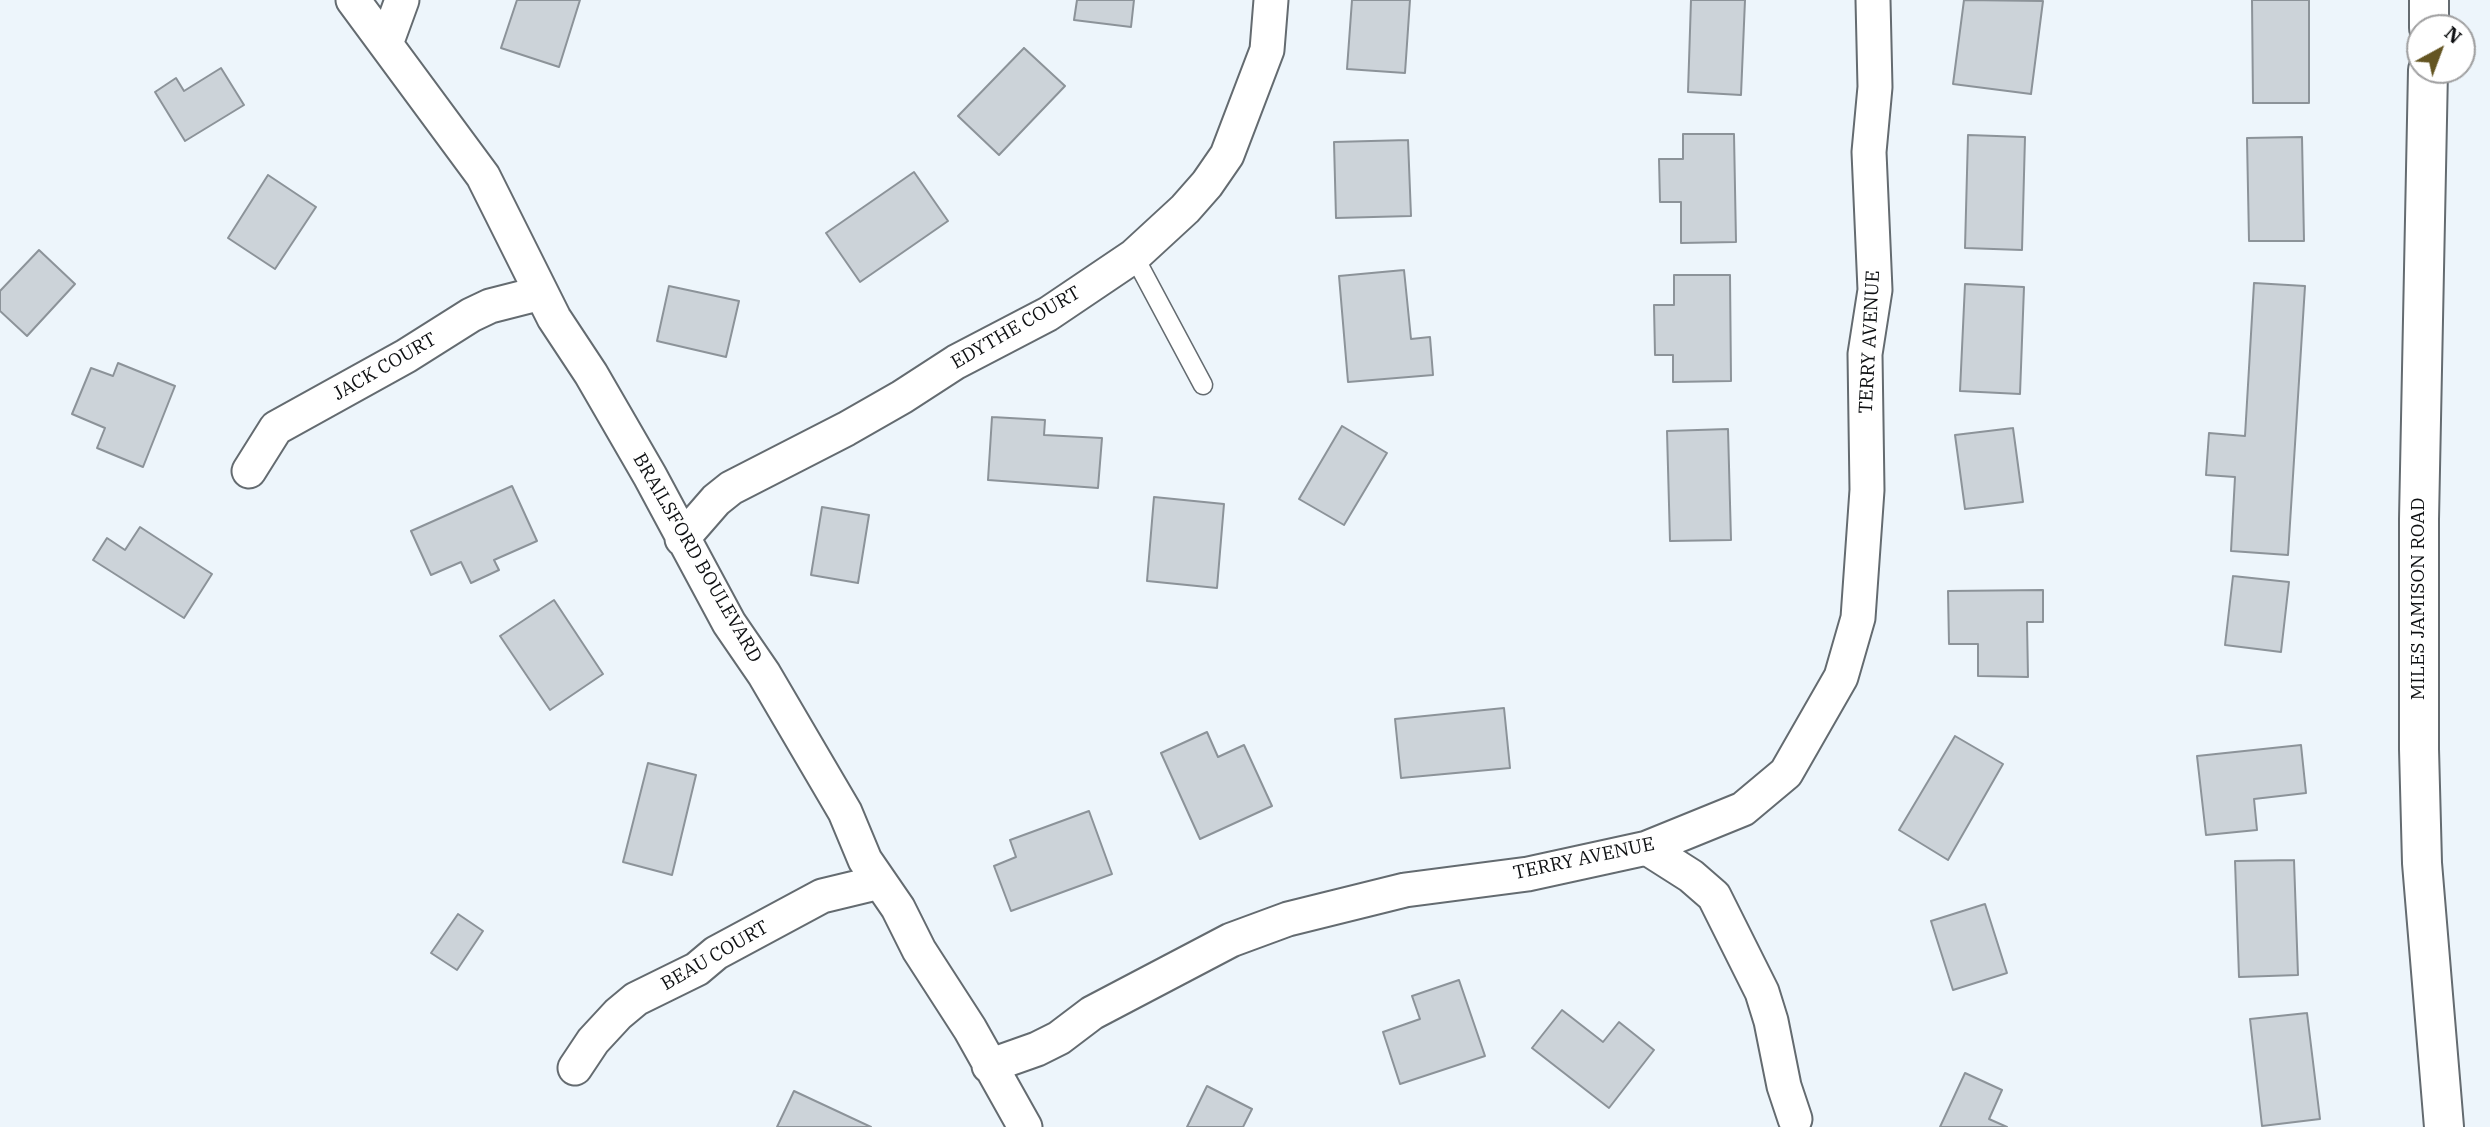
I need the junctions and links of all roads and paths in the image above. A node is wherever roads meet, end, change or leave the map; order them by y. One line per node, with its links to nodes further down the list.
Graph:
1 (353, 0): 5 (street, BRAILSFORD BOULEVARD)
2 (402, 0): 5 (street)
3 (1271, 0): 7 (street, EDYTHE COURT)
4 (1873, 0): 12 (street, TERRY AVENUE)
5 (386, 44): 8 (street, BRAILSFORD BOULEVARD)
6 (2428, 84): 18 (main road, MILES JAMISON ROAD)
7 (1134, 256): 9 (lane); 11 (street, EDYTHE COURT)
8 (541, 293): 10 (street, JACK COURT); 11 (street, BRAILSFORD BOULEVARD)
9 (1203, 385)
10 (250, 471)
11 (682, 538): 13 (street, BRAILSFORD BOULEVARD)
12 (1647, 848): 14 (street, TERRY AVENUE); 16 (street)
13 (880, 883): 14 (street, BRAILSFORD BOULEVARD); 15 (street, BEAU COURT)
14 (989, 1066): 17 (street, BRAILSFORD BOULEVARD)
15 (575, 1068)
16 (1794, 1119)
17 (1025, 1127)
18 (2444, 1127)

